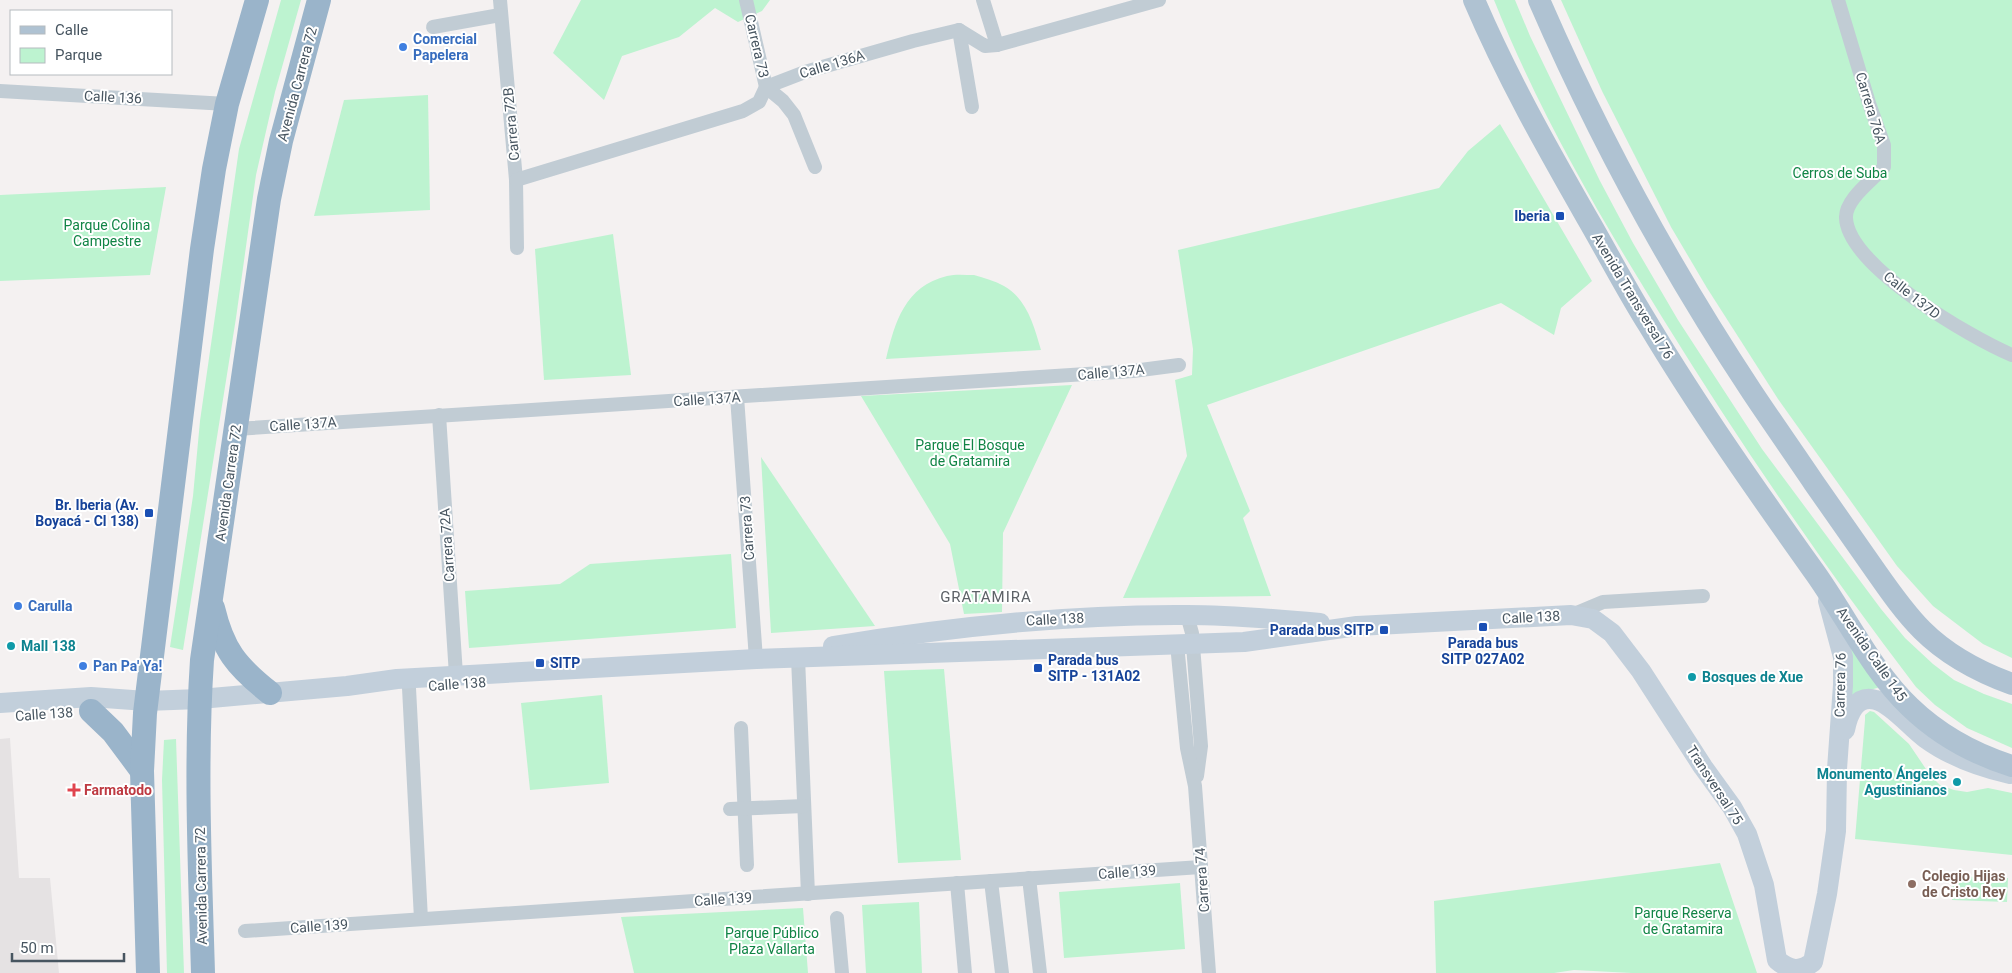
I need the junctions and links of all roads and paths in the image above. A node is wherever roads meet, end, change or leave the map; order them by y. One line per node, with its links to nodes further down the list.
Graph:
1 (257, 0): 16 (highway)
2 (319, 0): 26 (highway, Avenida Carrera 72)
3 (500, 0): 10 (street, Carrera 72B)
4 (746, 0): 14 (street, Carrera 73)
5 (983, 0): 13 (street)
6 (1160, 0): 13 (street)
7 (1474, 0): 27 (main road, Avenida Transversal 76)
8 (1540, 0): 39 (main road)
9 (1838, 0): 20 (street, Carrera 76A)
10 (500, 15): 11 (street); 19 (street, Carrera 72B)
11 (433, 26)
12 (959, 30): 13 (street); 14 (street, Calle 136A); 17 (street)
13 (997, 45)
14 (766, 87): 18 (street, Carrera 73); 19 (street)
15 (0, 91): 16 (street, Calle 136)
16 (226, 104): 44 (highway)
17 (972, 107)
18 (815, 167)
19 (516, 180): 21 (street, Carrera 72B)
20 (1848, 204): 22 (street, Calle 137D)
21 (517, 248)
22 (2012, 355)
23 (1179, 365): 24 (street, Calle 137A)
24 (737, 397): 25 (street, Calle 137A); 36 (street, Carrera 73)
25 (439, 415): 26 (street, Calle 137A); 38 (street, Carrera 72A)
26 (236, 429): 29 (highway, Avenida Carrera 72)
27 (1817, 576): 49 (main road, Avenida Calle 145); 50 (main road, Carrera 76)
28 (1703, 596): 30 (street, Calle 138)
29 (210, 600): 42 (highway); 43 (highway, Avenida Carrera 72)
30 (1571, 615): 32 (main road, Calle 138); 65 (main road, Transversal 75)
31 (1081, 618): 33 (main road, Calle 138); 34 (main road); 36 (main road, Calle 138)
32 (1356, 626): 33 (main road, Calle 138); 33 (main road, Calle 138)
33 (1187, 634): 34 (main road, Calle 138); 57 (street, Carrera 74)
34 (1082, 648): 35 (main road, Calle 138)
35 (798, 658): 36 (main road, Calle 138); 53 (street)
36 (756, 659): 37 (main road, Calle 138)
37 (566, 670): 38 (main road, Calle 138); 41 (main road, Calle 138)
38 (456, 675): 40 (main road, Calle 138)
39 (2012, 684)
40 (347, 686): 41 (main road, Calle 138); 42 (main road, Calle 138)
41 (409, 688): 63 (street)
42 (270, 693): 43 (main road, Calle 138)
43 (200, 698): 44 (main road, Calle 138); 67 (highway, Avenida Carrera 72)
44 (146, 701): 45 (main road, Calle 138); 46 (main road, Calle 138); 51 (highway)
45 (0, 703)
46 (91, 711): 47 (main road, Calle 138); 51 (highway)
47 (0, 717)
48 (741, 728): 54 (street)
49 (2012, 766)
50 (1837, 769): 52 (main road, Carrera 76); 65 (main road, Carrera 76)
51 (142, 770): 66 (highway)
52 (2012, 775)
53 (804, 806): 54 (street); 61 (street)
54 (744, 809): 55 (street); 56 (street)
55 (730, 810)
56 (747, 865)
57 (1201, 867): 58 (street, Calle 139); 72 (street, Carrera 74)
58 (1029, 878): 59 (street, Calle 139); 71 (street)
59 (991, 881): 60 (street, Calle 139); 70 (street)
60 (957, 883): 61 (street, Calle 139); 69 (street)
61 (808, 894): 63 (street, Calle 139)
62 (837, 918): 68 (street)
63 (421, 919): 64 (street, Calle 139)
64 (245, 930)
65 (1814, 962)
66 (148, 973)
67 (203, 973)
68 (842, 973)
69 (965, 973)
70 (1002, 973)
71 (1040, 973)
72 (1209, 973)

